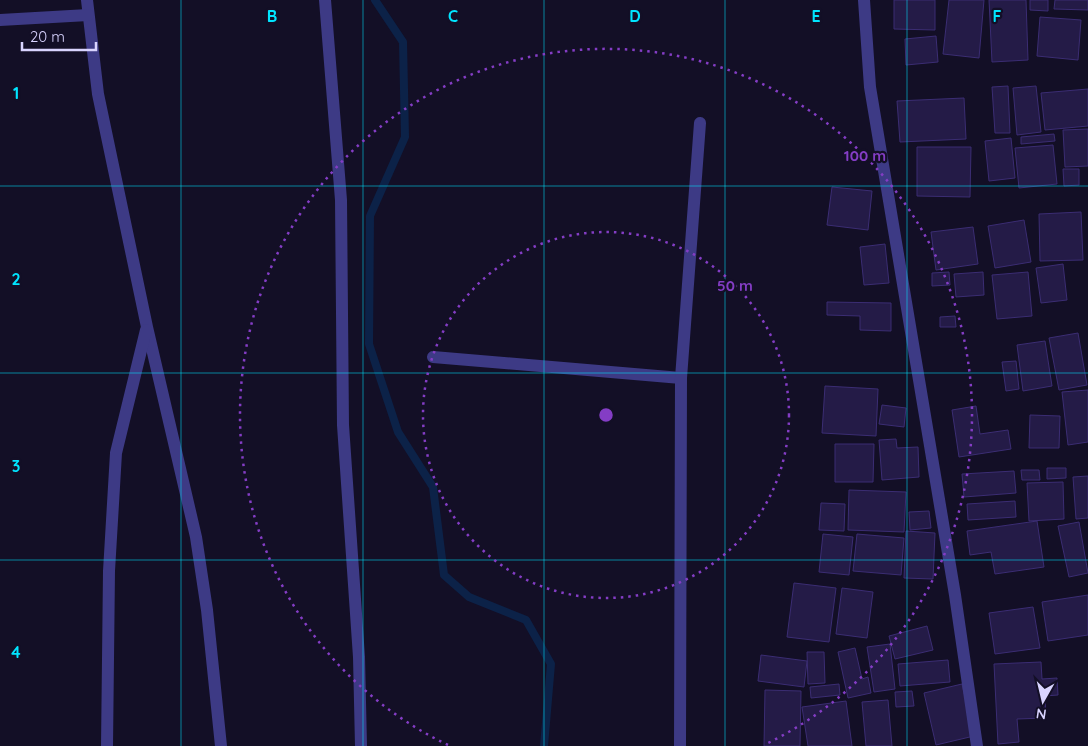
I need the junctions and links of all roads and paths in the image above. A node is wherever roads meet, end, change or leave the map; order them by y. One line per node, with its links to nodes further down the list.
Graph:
1 (86, 0): 4 (street)
2 (325, 0): 12 (street)
3 (864, 0): 14 (street)
4 (88, 15): 5 (street); 7 (street)
5 (0, 20)
6 (700, 123): 9 (street)
7 (147, 328): 10 (street); 11 (street)
8 (433, 358): 9 (street)
9 (681, 378): 13 (street)
10 (106, 746)
11 (221, 746)
12 (361, 746)
13 (680, 746)
14 (977, 746)

